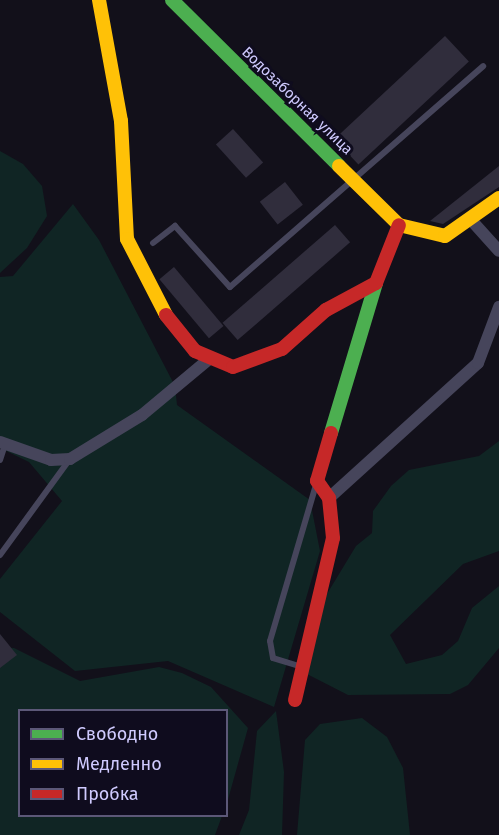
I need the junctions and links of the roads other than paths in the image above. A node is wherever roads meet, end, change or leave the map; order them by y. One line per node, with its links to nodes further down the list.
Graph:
1 (99, 0): 12 (street)
2 (172, 0): 4 (street, Водозаборная улица)
3 (483, 66): 4 (lane)
4 (356, 181): 7 (street, Водозаборная улица); 8 (lane)
5 (499, 198): 6 (street)
6 (472, 221): 7 (street); 9 (street)
7 (399, 225): 10 (street)
8 (153, 243)
9 (499, 251)
10 (376, 283): 12 (street); 16 (street)
11 (499, 307): 17 (street)
12 (208, 360): 14 (street)
13 (3, 443): 14 (street); 15 (lane)
14 (70, 459): 18 (lane)
15 (0, 460)
16 (317, 481): 17 (street); 19 (lane)
17 (329, 498): 19 (street)
18 (0, 555)
19 (302, 666): 20 (street)
20 (296, 700)

